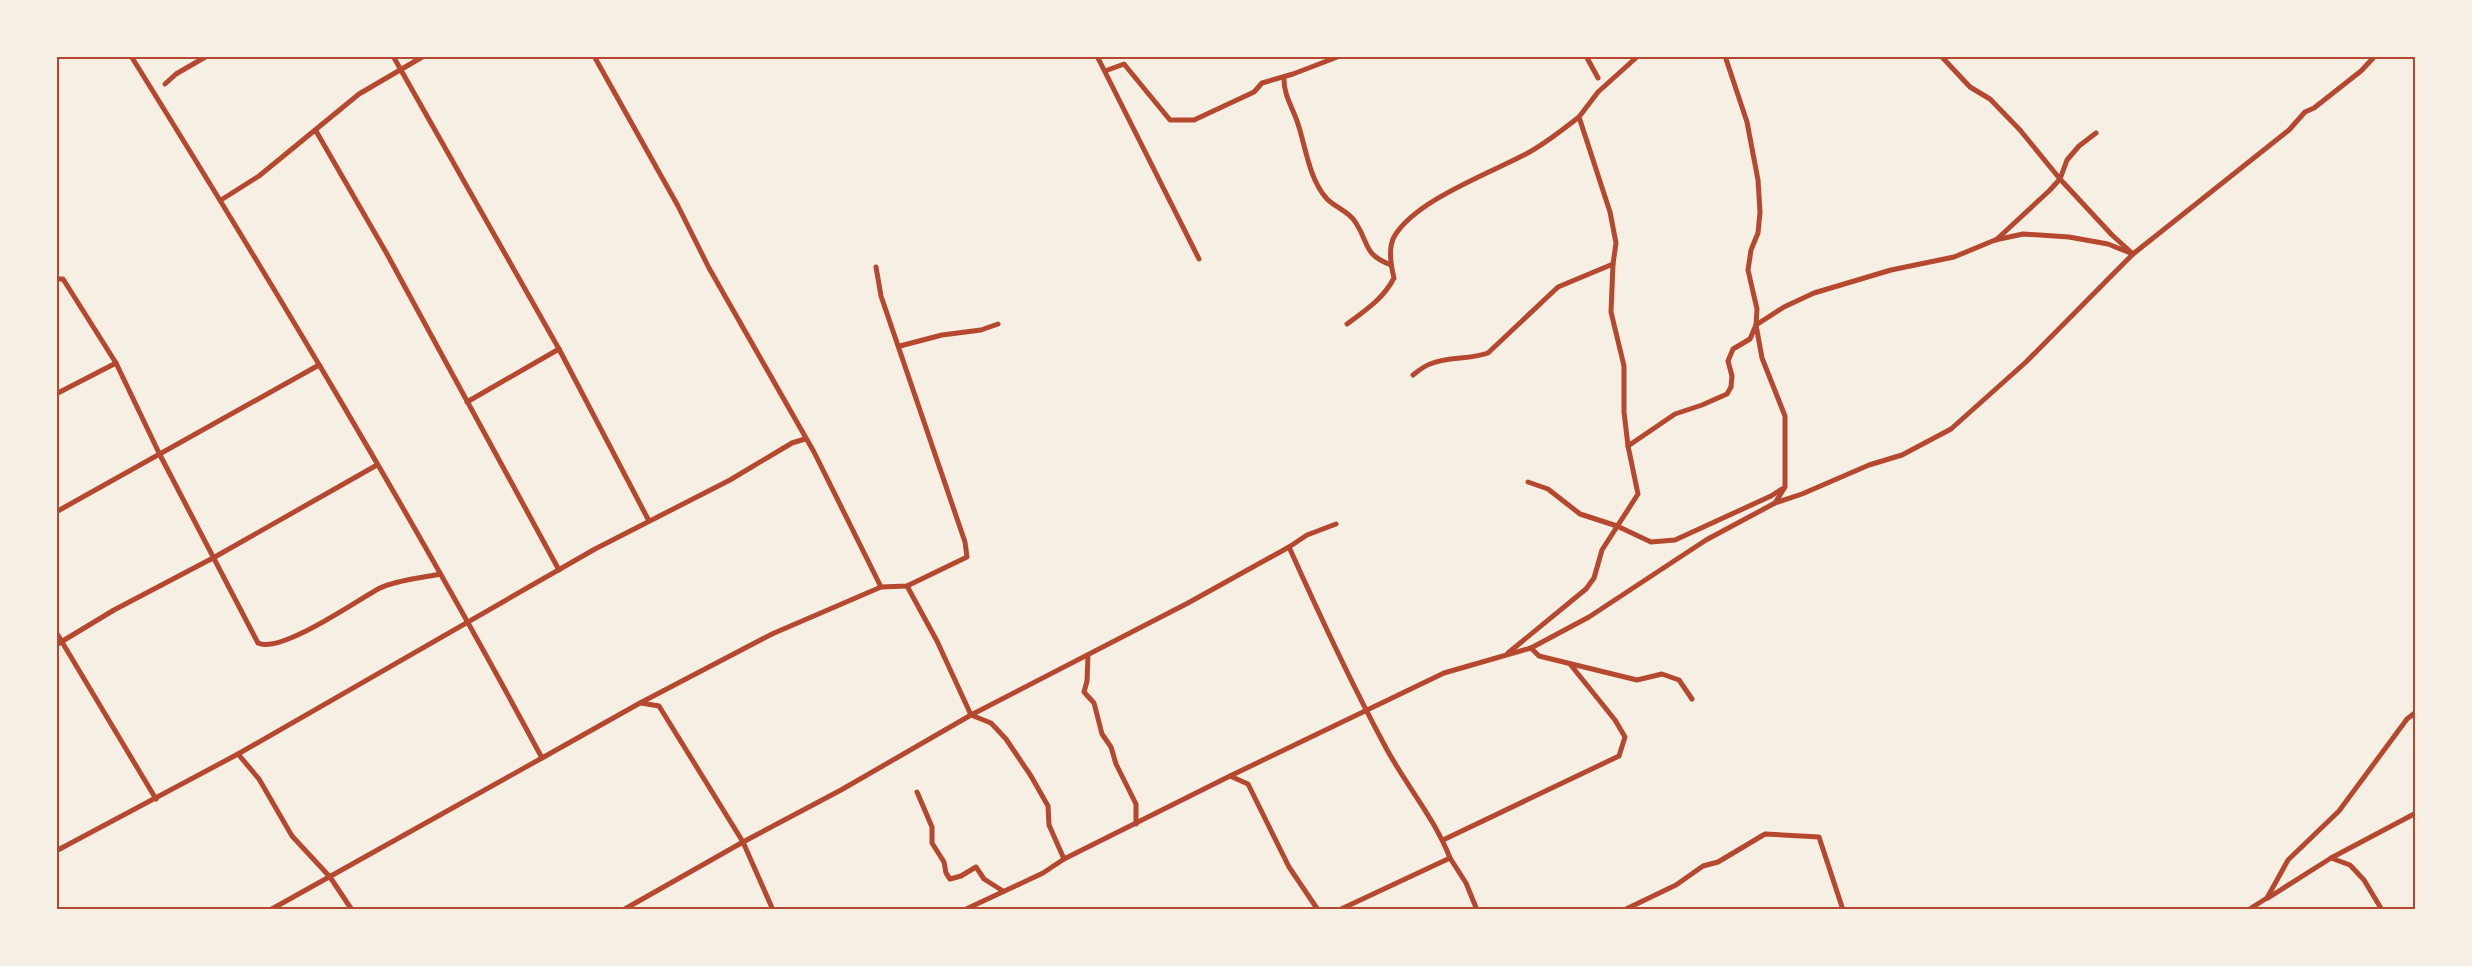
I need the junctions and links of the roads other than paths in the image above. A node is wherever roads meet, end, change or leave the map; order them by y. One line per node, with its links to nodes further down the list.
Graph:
1 (131, 56): 22 (street)
2 (207, 56): 17 (street)
3 (393, 56): 13 (street)
4 (424, 56): 13 (street)
5 (594, 56): 40 (street)
6 (1097, 56): 14 (street)
7 (1340, 56): 15 (street)
8 (1586, 56): 16 (street)
9 (1638, 56): 18 (street)
10 (1725, 56): 32 (street)
11 (1941, 56): 21 (street)
12 (2375, 56): 24 (street)
13 (401, 69): 19 (street); 34 (street)
14 (1105, 71): 15 (street); 25 (street)
15 (1284, 77): 27 (street)
16 (1598, 78)
17 (166, 84)
18 (1579, 117): 26 (street); 27 (street)
19 (316, 131): 22 (street); 39 (street)
20 (2096, 133): 21 (street)
21 (2060, 179): 23 (street); 24 (street)
22 (221, 200): 36 (street)
23 (1995, 240): 24 (street); 32 (street)
24 (2133, 254): 46 (street)
25 (1199, 259)
26 (1613, 264): 37 (street); 41 (street)
27 (1391, 265): 31 (street)
28 (876, 267): 33 (street)
29 (56, 279): 35 (street)
30 (998, 324): 33 (street)
31 (1347, 324)
32 (1756, 325): 41 (street); 45 (street)
33 (900, 346): 55 (street)
34 (559, 349): 39 (street); 48 (street)
35 (116, 363): 38 (street); 42 (street)
36 (319, 365): 42 (street); 43 (street)
37 (1413, 375)
38 (56, 394)
39 (467, 402): 53 (street)
40 (805, 439): 48 (street); 56 (street)
41 (1628, 446): 50 (street)
42 (160, 455): 47 (street); 52 (street)
43 (377, 465): 52 (street); 54 (street)
44 (1528, 482): 50 (street)
45 (1785, 487): 46 (street); 50 (street)
46 (1775, 503): 61 (street)
47 (56, 512)
48 (649, 521): 53 (street)
49 (1336, 524): 51 (street)
50 (1617, 526): 62 (street)
51 (1289, 547): 63 (street); 67 (street)
52 (213, 558): 54 (street); 59 (street)
53 (558, 570): 57 (street)
54 (440, 574): 57 (street)
55 (907, 586): 56 (street); 69 (street)
56 (881, 587): 66 (street)
57 (469, 622): 70 (street); 71 (street)
58 (56, 632): 59 (street)
59 (62, 642): 60 (street); 74 (street)
60 (56, 645)
61 (1531, 648): 62 (street); 64 (street)
62 (1506, 654): 67 (street)
63 (1088, 655): 69 (street); 76 (street)
64 (1570, 664): 65 (street); 77 (street)
65 (1692, 699)
66 (640, 703): 71 (street); 78 (street)
67 (1367, 711): 72 (street); 77 (street)
68 (2416, 712): 85 (street)
69 (971, 716): 78 (street); 82 (street)
70 (238, 754): 74 (street); 83 (street)
71 (542, 758): 83 (street)
72 (1230, 776): 76 (street); 91 (street)
73 (917, 792): 84 (street)
74 (156, 799): 79 (street)
75 (2416, 813): 81 (street)
76 (1136, 824): 82 (street)
77 (1443, 840): 80 (street)
78 (743, 842): 88 (street); 89 (street)
79 (56, 851)
80 (1450, 858): 92 (street); 93 (street)
81 (2331, 858): 85 (street); 97 (street)
82 (1064, 860): 84 (street)
83 (330, 877): 86 (street); 87 (street)
84 (1002, 892): 90 (street)
85 (2268, 898): 96 (street)
86 (270, 910)
87 (352, 910)
88 (623, 910)
89 (773, 910)
90 (964, 910)
91 (1318, 910)
92 (1339, 910)
93 (1478, 910)
94 (1624, 910): 95 (street)
95 (1843, 910)
96 (2248, 910)
97 (2382, 910)

